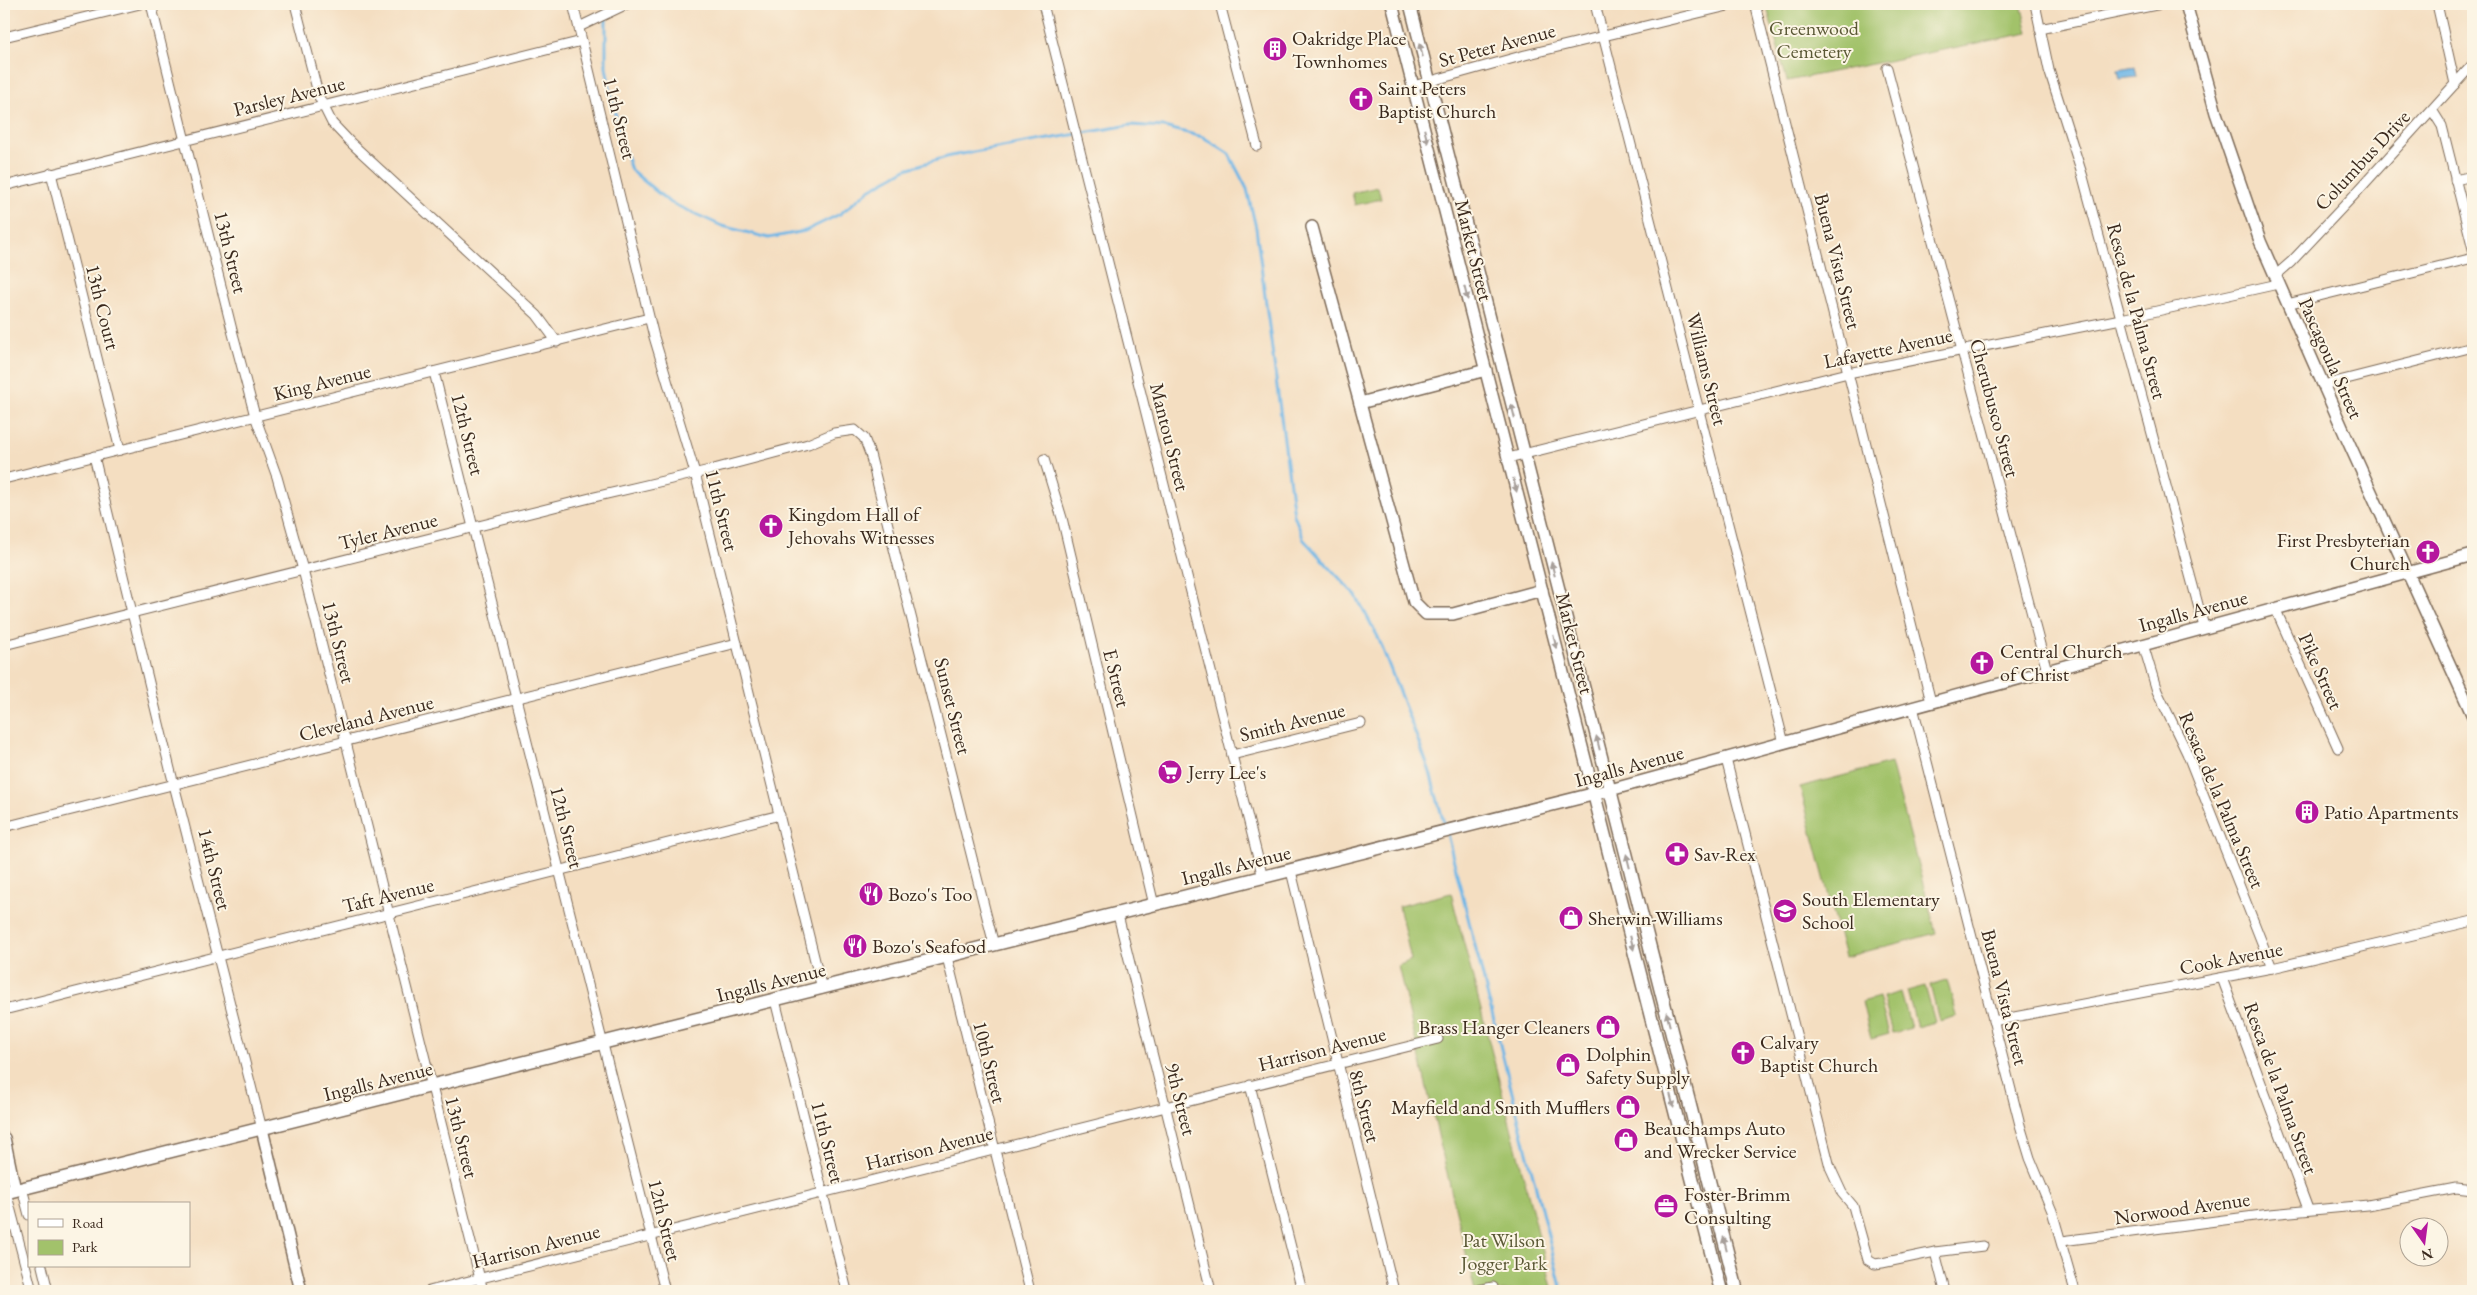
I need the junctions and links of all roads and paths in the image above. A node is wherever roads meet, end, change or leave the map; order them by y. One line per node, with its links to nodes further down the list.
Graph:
1 (140, 4): 20 (street)
2 (152, 4): 29 (street, 13th Street)
3 (295, 4): 27 (street)
4 (573, 4): 17 (street)
5 (1043, 4): 82 (street, Mantou Street)
6 (1220, 4): 30 (street)
7 (1392, 4): 26 (street, Market Street)
8 (1410, 4): 24 (street, Market Street, one-way to 8)
9 (1595, 4): 19 (street, Williams Street)
10 (1736, 4): 19 (street, St Peter Avenue)
11 (1755, 4): 49 (street, Buena Vista Street)
12 (2035, 4): 18 (street, Resca de la Palma Street)
13 (2161, 4): 18 (street)
14 (2186, 4): 40 (street, Pascagoula Street)
15 (2437, 4): 25 (street)
16 (624, 5): 17 (street)
17 (579, 27): 21 (street, 11th Street)
18 (2040, 29): 43 (street, Resca de la Palma Street)
19 (1604, 36): 24 (street, St Peter Avenue); 52 (street, Williams Street)
20 (4, 37)
21 (582, 41): 27 (street, Parsley Avenue); 32 (street, 11th Street)
22 (2473, 64): 25 (street, Columbus Drive)
23 (1887, 68): 46 (street, Cherubusco Street)
24 (1429, 81): 26 (street, St Peter Avenue); 56 (street, Market Street, one-way to 24)
25 (2455, 84): 28 (street, Columbus Drive)
26 (1413, 86): 47 (street, Market Street, one-way to 47)
27 (323, 105): 29 (street, Parsley Avenue); 44 (street)
28 (2432, 110): 35 (street); 40 (street, Columbus Drive)
29 (185, 140): 33 (street, Parsley Avenue); 53 (street, 13th Street)
30 (1257, 146)
31 (624, 165): 32 (street)
32 (614, 168): 42 (street, 11th Street)
33 (51, 173): 36 (street, Parsley Avenue); 54 (street, 13th Court)
34 (2473, 176): 35 (street)
35 (2455, 180): 38 (street)
36 (4, 186)
37 (1312, 227): 51 (street)
38 (2473, 249)
39 (2473, 258): 41 (street)
40 (2276, 280): 41 (street, Pascagoula Street); 43 (street, Lafayette Avenue)
41 (2286, 304): 50 (street, Pascagoula Street)
42 (650, 318): 44 (street, King Avenue); 60 (street, 11th Street)
43 (2121, 318): 46 (street, Lafayette Avenue); 69 (street, Resca de la Palma Street)
44 (557, 342): 48 (street, King Avenue)
45 (2473, 347): 50 (street)
46 (1962, 350): 49 (street, Lafayette Avenue); 73 (street, Cherubusco Street)
47 (1486, 370): 51 (street); 58 (street, Market Street)
48 (434, 372): 53 (street, King Avenue); 62 (street, 12th Street)
49 (1848, 373): 52 (street, Lafayette Avenue); 75 (street, Buena Vista Street)
50 (2323, 385): 65 (street, Pascagoula Street)
51 (1360, 403): 66 (street)
52 (1699, 411): 56 (street, Lafayette Avenue); 80 (street, Williams Street)
53 (255, 416): 54 (street, King Avenue); 64 (street, 13th Street)
54 (120, 450): 57 (street, King Avenue)
55 (780, 452): 60 (street, Tyler Avenue); 96 (street, Sunset Street)
56 (1524, 454): 58 (street, Lafayette Avenue); 85 (street, Market Street, one-way to 56)
57 (94, 456): 61 (street, King Avenue); 68 (street, 14th Street)
58 (1508, 458): 66 (street, Market Street, one-way to 66)
59 (1044, 459): 92 (street, E Street)
60 (695, 473): 62 (street, Tyler Avenue); 70 (street, 11th Street)
61 (4, 479)
62 (473, 528): 64 (street, Tyler Avenue); 74 (street, 12th Street)
63 (2473, 555): 65 (street, Ingalls Avenue)
64 (303, 570): 68 (street, Tyler Avenue); 79 (street, 13th Street)
65 (2407, 571): 67 (street, Ingalls Avenue); 77 (street, Pascagoula Street)
66 (1542, 590): 86 (street, Market Street, one-way to 86)
67 (2275, 608): 69 (street, Ingalls Avenue); 81 (street, Pike Street)
68 (132, 613): 72 (street, Tyler Avenue); 84 (street, 14th Street)
69 (2204, 627): 71 (street, Ingalls Avenue)
70 (737, 643): 74 (street, Cleveland Avenue); 87 (street, 11th Street)
71 (2143, 644): 73 (street, Ingalls Avenue); 99 (street, Resaca de la Palma Street)
72 (4, 645)
73 (2047, 671): 75 (street, Ingalls Avenue)
74 (517, 698): 79 (street, Cleveland Avenue); 89 (street, 12th Street)
75 (1931, 702): 76 (street, Ingalls Avenue)
76 (1913, 707): 80 (street, Ingalls Avenue); 104 (street, Buena Vista Street)
77 (2473, 716)
78 (1361, 723): 82 (street, Smith Avenue)
79 (346, 741): 84 (street, Cleveland Avenue); 93 (street, 13th Street)
80 (1784, 743): 83 (street, Ingalls Avenue)
81 (2338, 748)
82 (1232, 755): 91 (street, Mantou Street)
83 (1726, 759): 85 (street, Ingalls Avenue); 122 (street)
84 (174, 784): 88 (street, Cleveland Avenue); 97 (street, 14th Street)
85 (1610, 790): 86 (main road, Ingalls Avenue); 139 (main road, Market Street, one-way to 85)
86 (1594, 794): 90 (main road, Ingalls Avenue); 138 (main road, Market Street, one-way to 138)
87 (780, 814): 89 (street, Taft Avenue); 101 (street, 11th Street)
88 (4, 827)
89 (559, 870): 93 (street, Taft Avenue); 106 (street, 12th Street)
90 (1291, 871): 91 (main road, Ingalls Avenue); 107 (street, 8th Street)
91 (1263, 878): 92 (main road, Ingalls Avenue)
92 (1154, 905): 94 (main road, Ingalls Avenue)
93 (389, 913): 97 (street, Taft Avenue); 109 (street, 13th Street)
94 (1118, 915): 96 (main road, Ingalls Avenue); 110 (street, 9th Street)
95 (2473, 921): 99 (street, Cook Avenue)
96 (994, 945): 98 (main road, Ingalls Avenue)
97 (217, 956): 103 (street, Taft Avenue); 111 (street, 14th Street)
98 (947, 957): 101 (main road, Ingalls Avenue); 113 (street, 10th Street)
99 (2272, 968): 100 (street, Cook Avenue)
100 (2222, 978): 104 (street, Cook Avenue); 117 (street, Resca de la Palma Street)
101 (822, 989): 102 (main road, Ingalls Avenue)
102 (775, 1000): 106 (main road, Ingalls Avenue); 116 (street, 11th Street)
103 (4, 1010)
104 (1993, 1021): 120 (street, Buena Vista Street)
105 (1438, 1039): 107 (street, Harrison Avenue)
106 (603, 1044): 109 (main road, Ingalls Avenue); 119 (street, 12th Street)
107 (1337, 1063): 108 (street, Harrison Avenue); 136 (street, 8th Street)
108 (1250, 1085): 110 (street, Harrison Avenue); 135 (street)
109 (432, 1087): 111 (main road, Ingalls Avenue); 124 (street, 13th Street)
110 (1165, 1106): 113 (street, Harrison Avenue); 134 (street, 9th Street)
111 (262, 1129): 115 (main road, Ingalls Avenue); 128 (street, 14th Street)
112 (4, 1138): 115 (street)
113 (994, 1149): 116 (street, Harrison Avenue); 133 (street, 10th Street)
114 (2473, 1190): 117 (street, Norwood Avenue)
115 (12, 1191): 118 (street); 126 (street)
116 (822, 1192): 119 (street, Harrison Avenue); 132 (street, 11th Street)
117 (2308, 1209): 120 (street, Norwood Avenue)
118 (28, 1213)
119 (651, 1236): 124 (street, Harrison Avenue); 131 (street, 12th Street)
120 (2062, 1241): 141 (street, Buena Vista Street)
121 (1982, 1246): 122 (street)
122 (1935, 1252): 140 (street)
123 (42, 1268): 127 (street)
124 (480, 1278): 129 (street, Harrison Avenue); 130 (street, 13th Street)
125 (1493, 1287): 137 (street)
126 (32, 1291)
127 (48, 1291)
128 (300, 1291)
129 (429, 1291)
130 (483, 1291)
131 (665, 1291)
132 (847, 1291)
133 (1030, 1291)
134 (1211, 1291)
135 (1302, 1291)
136 (1394, 1291)
137 (1472, 1291)
138 (1721, 1291)
139 (1737, 1291)
140 (1944, 1291)
141 (2075, 1291)

